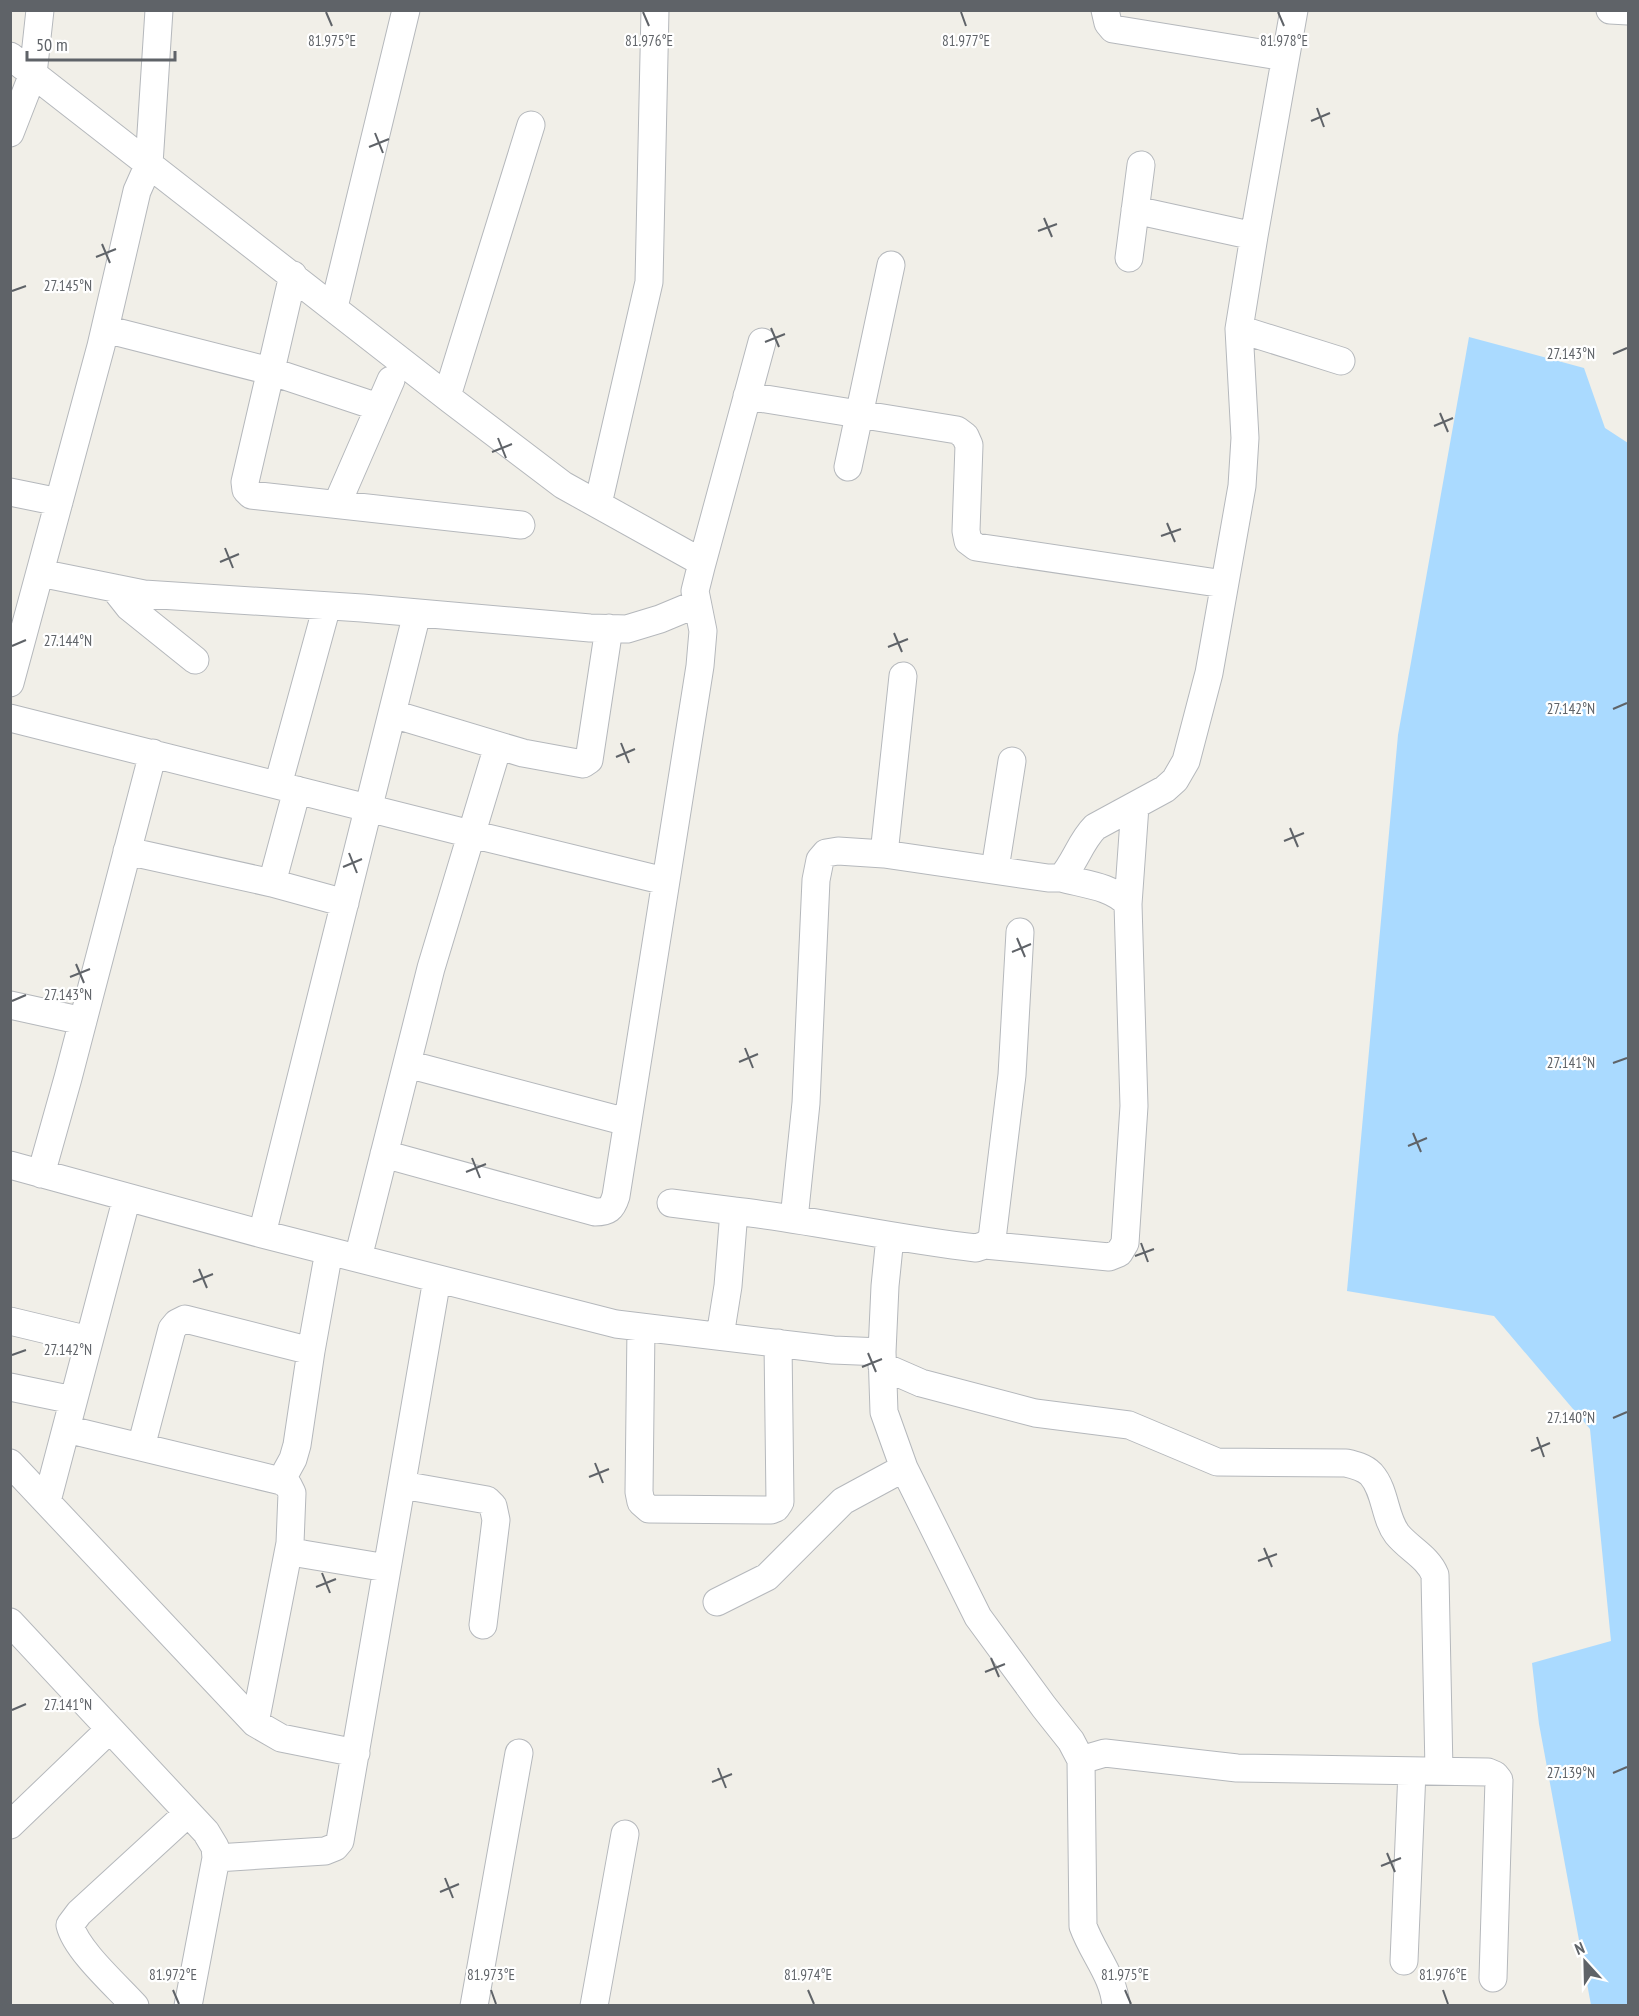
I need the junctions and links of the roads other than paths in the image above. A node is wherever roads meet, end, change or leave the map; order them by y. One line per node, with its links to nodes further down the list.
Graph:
1 (40, 10): 11 (street)
2 (159, 10): 14 (street)
3 (406, 10): 21 (street)
4 (655, 10): 36 (street)
5 (1105, 10): 10 (street)
6 (1294, 10): 10 (street)
7 (1610, 10): 8 (street)
8 (1629, 11)
9 (10, 56): 11 (street)
10 (1285, 57): 17 (street)
11 (33, 74): 13 (street); 14 (street)
12 (531, 125): 28 (street)
13 (10, 133)
14 (149, 164): 20 (street); 22 (street)
15 (1141, 165): 16 (street)
16 (1136, 210): 17 (street); 18 (street)
17 (1254, 236): 23 (street)
18 (1129, 258)
19 (891, 265): 31 (street)
20 (293, 275): 21 (street); 26 (street)
21 (334, 307): 28 (street)
22 (105, 328): 26 (street); 34 (street)
23 (1239, 328): 25 (street); 40 (street)
24 (762, 342): 29 (street)
25 (1341, 361)
26 (270, 371): 30 (street); 35 (street)
27 (391, 380): 30 (street)
28 (447, 396): 36 (street)
29 (747, 396): 31 (street); 39 (street)
30 (378, 406): 35 (street)
31 (859, 415): 32 (street); 40 (street)
32 (848, 468)
33 (10, 492): 34 (street)
34 (59, 502): 38 (street)
35 (337, 504): 37 (street)
36 (598, 504): 39 (street)
37 (521, 525)
38 (40, 573): 41 (street); 47 (street)
39 (698, 584): 44 (street); 61 (street)
40 (1224, 584): 54 (street)
41 (114, 588): 42 (street); 45 (street)
42 (327, 606): 43 (street); 53 (street)
43 (417, 613): 44 (street); 48 (street)
44 (609, 628): 50 (street)
45 (195, 660)
46 (903, 676): 58 (street)
47 (10, 683)
48 (393, 714): 50 (street); 55 (street)
49 (10, 718): 51 (street)
50 (498, 746): 56 (street)
51 (153, 753): 53 (street); 57 (street)
52 (1012, 761): 59 (street)
53 (287, 788): 55 (street); 62 (street)
54 (1135, 806): 60 (street); 64 (street)
55 (370, 809): 56 (street); 63 (street)
56 (471, 834): 61 (street); 68 (street)
57 (127, 852): 62 (street); 67 (street)
58 (884, 854): 59 (street); 76 (street)
59 (995, 870): 60 (street)
60 (1061, 878): 64 (street)
61 (665, 881): 69 (street)
62 (272, 883): 63 (street)
63 (345, 903): 77 (street)
64 (1128, 904): 79 (street)
65 (1020, 932): 79 (street)
66 (10, 1005): 67 (street)
67 (83, 1021): 72 (street)
68 (407, 1064): 69 (street); 70 (street)
69 (627, 1122): 70 (street)
70 (384, 1154): 81 (street)
71 (10, 1165): 72 (street)
72 (41, 1174): 73 (street)
73 (127, 1197): 77 (street); 86 (street)
74 (671, 1203): 75 (street)
75 (734, 1211): 76 (street); 85 (street)
76 (794, 1219): 78 (street)
77 (262, 1234): 80 (street)
78 (890, 1237): 79 (street); 89 (street)
79 (985, 1245)
80 (329, 1251): 81 (street); 88 (street)
81 (358, 1258): 82 (street)
82 (437, 1279): 84 (street); 97 (street)
83 (10, 1321): 86 (street)
84 (641, 1327): 85 (street); 87 (street)
85 (720, 1336): 87 (street)
86 (89, 1340): 91 (street)
87 (778, 1343): 89 (street)
88 (311, 1350): 93 (street); 96 (street)
89 (882, 1359): 95 (street); 110 (street)
90 (10, 1387): 91 (street)
91 (73, 1400): 92 (street)
92 (66, 1429): 93 (street); 98 (street)
93 (141, 1448): 96 (street)
94 (10, 1463): 98 (street)
95 (904, 1468): 101 (street); 108 (street)
96 (281, 1481): 99 (street)
97 (402, 1485): 100 (street); 103 (street)
98 (47, 1501): 104 (street)
99 (290, 1544): 100 (street); 104 (street)
100 (387, 1568): 106 (street)
101 (717, 1602)
102 (10, 1622): 105 (street)
103 (483, 1625)
104 (255, 1723): 106 (street)
105 (110, 1729): 111 (street); 112 (street)
106 (356, 1753): 114 (street)
107 (519, 1753): 119 (street)
108 (1081, 1760): 109 (street); 121 (street)
109 (1412, 1771): 110 (street); 115 (street)
110 (1439, 1771): 116 (street)
111 (188, 1813): 114 (street); 117 (street)
112 (13, 1819)
113 (625, 1834): 120 (street)
114 (216, 1858): 118 (street)
115 (1404, 1961)
116 (1493, 1978)
117 (135, 2006)
118 (188, 2006)
119 (474, 2006)
120 (594, 2006)
121 (1116, 2006)

